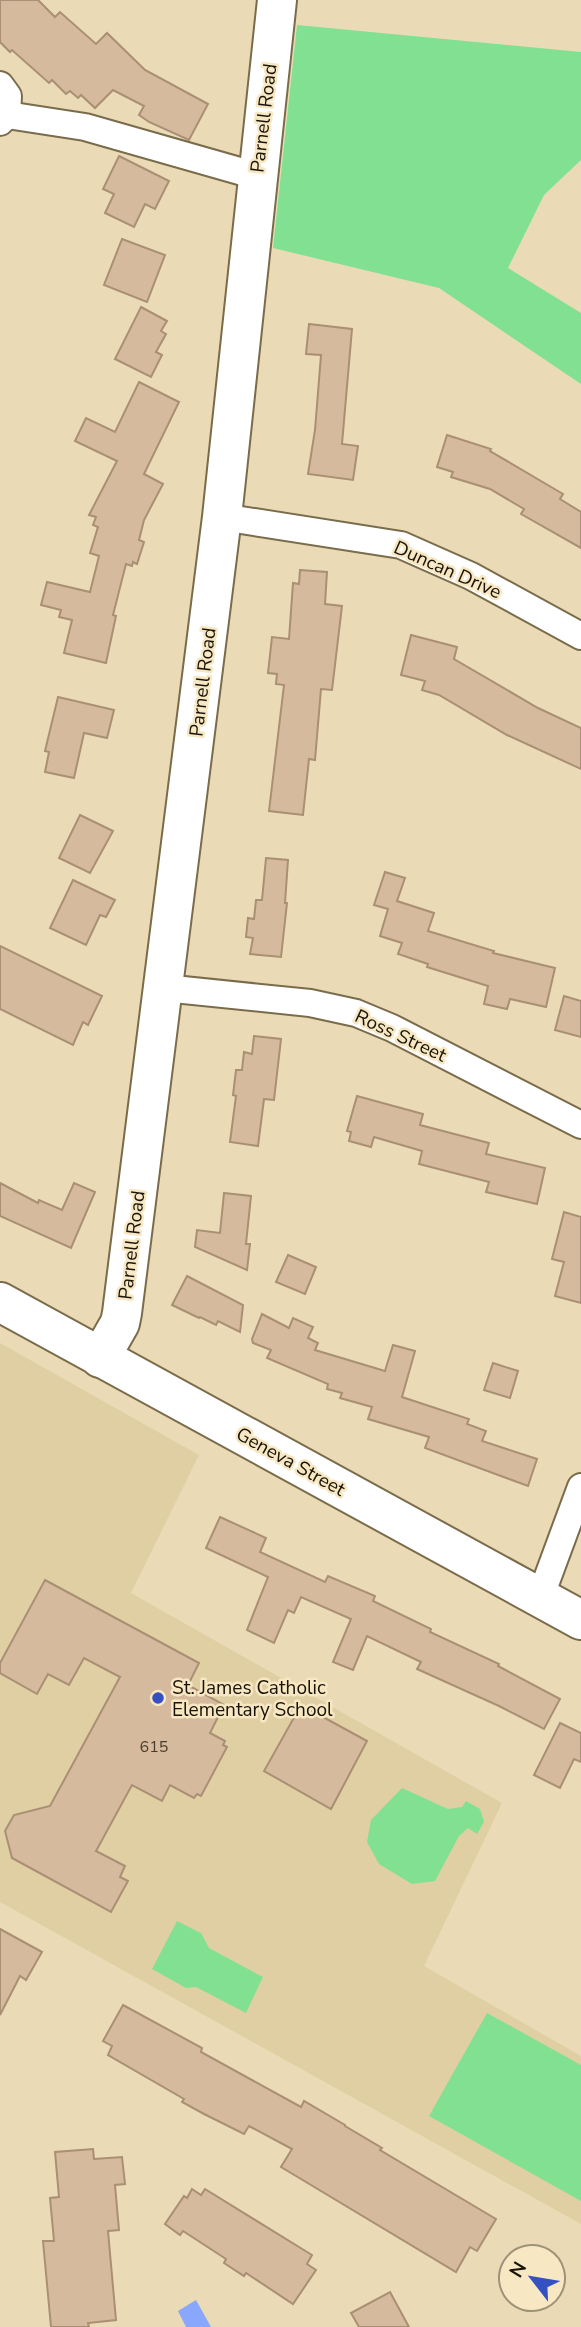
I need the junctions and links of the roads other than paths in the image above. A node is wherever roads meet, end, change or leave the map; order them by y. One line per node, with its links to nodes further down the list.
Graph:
1 (277, 0): 4 (street, Parnell Road)
2 (0, 85): 3 (street)
3 (4, 119): 4 (street)
4 (257, 176): 5 (street, Parnell Road)
5 (222, 517): 6 (street, Duncan Drive); 7 (street, Parnell Road)
6 (581, 636)
7 (164, 988): 8 (street, Ross Street); 10 (street, Parnell Road)
8 (581, 1125)
9 (0, 1302): 10 (street, Geneva Street)
10 (100, 1358): 12 (street, Geneva Street)
11 (581, 1487): 12 (street)
12 (540, 1598): 13 (street, Geneva Street)
13 (581, 1620)

